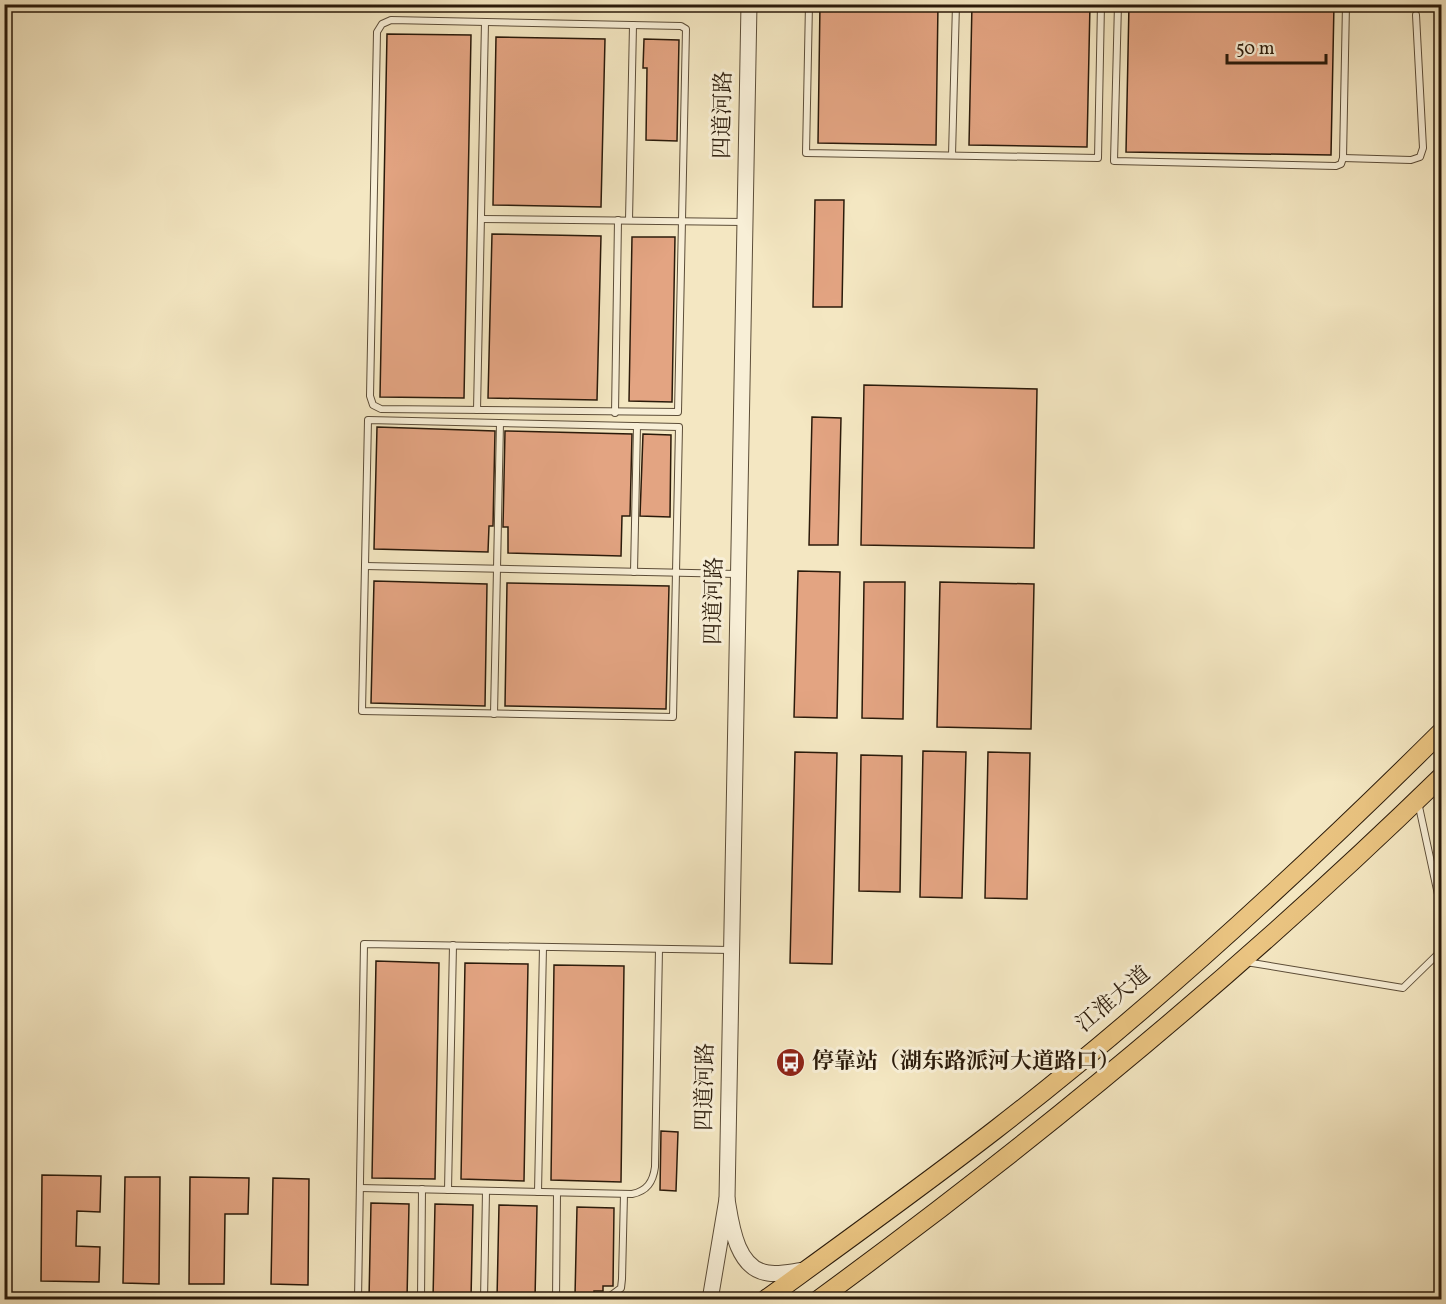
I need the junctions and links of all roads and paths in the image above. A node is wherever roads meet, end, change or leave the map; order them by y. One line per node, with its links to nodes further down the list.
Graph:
1 (749, 4): 16 (street, 四道河路)
2 (809, 4): 10 (lane)
3 (956, 4): 10 (lane)
4 (1101, 4): 10 (lane)
5 (1118, 4): 11 (lane)
6 (1346, 4): 11 (lane)
7 (1416, 15): 11 (lane)
8 (485, 22): 9 (lane); 12 (lane); 17 (lane)
9 (633, 26): 14 (lane); 15 (lane)
10 (952, 156)
11 (1343, 158)
12 (481, 219): 13 (lane); 17 (lane)
13 (618, 220): 14 (lane); 18 (lane)
14 (629, 220): 15 (lane)
15 (684, 221): 16 (lane); 18 (lane)
16 (745, 222): 25 (street, 四道河路)
17 (477, 410): 18 (lane)
18 (615, 413)
19 (500, 423): 20 (lane); 21 (lane); 22 (lane)
20 (637, 426): 23 (lane); 24 (lane)
21 (365, 566): 22 (lane); 26 (lane)
22 (497, 569): 23 (lane); 26 (lane)
23 (633, 572): 24 (lane)
24 (676, 573): 25 (lane); 26 (lane)
25 (738, 574): 34 (street, 四道河路)
26 (494, 714)
27 (1442, 731): 45 (main road, 江淮大道)
28 (1442, 776): 29 (main road)
29 (1418, 799): 30 (lane); 36 (main road)
30 (1442, 913)
31 (453, 945): 32 (lane); 37 (lane); 39 (lane)
32 (543, 947): 33 (lane); 41 (lane)
33 (659, 949): 34 (lane); 43 (lane)
34 (731, 950): 44 (street, 四道河路)
35 (1442, 950): 36 (lane)
36 (1242, 962): 53 (main road)
37 (360, 1188): 38 (lane); 46 (lane)
38 (422, 1189): 39 (lane); 47 (lane)
39 (448, 1190): 40 (lane)
40 (486, 1191): 41 (lane); 48 (lane)
41 (538, 1192): 42 (lane)
42 (557, 1193): 43 (lane); 49 (lane)
43 (624, 1194): 50 (lane)
44 (727, 1198): 45 (street); 51 (street)
45 (806, 1270): 52 (main road, 江淮大道)
46 (358, 1299)
47 (420, 1299)
48 (484, 1299)
49 (556, 1299)
50 (605, 1299)
51 (710, 1299)
52 (765, 1299)
53 (818, 1299)

